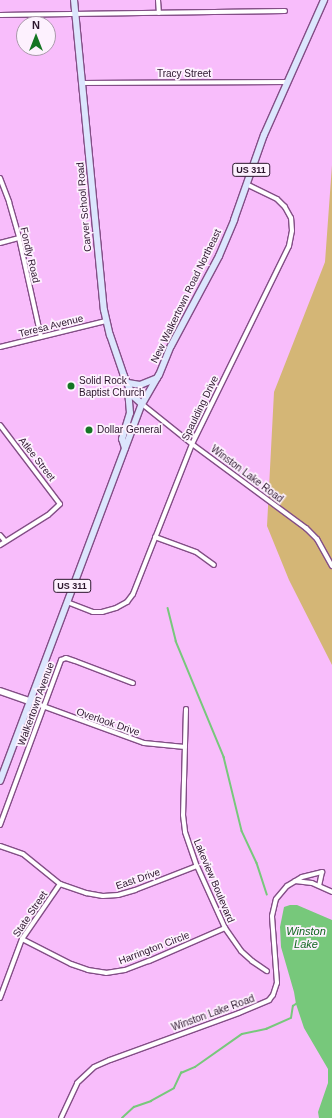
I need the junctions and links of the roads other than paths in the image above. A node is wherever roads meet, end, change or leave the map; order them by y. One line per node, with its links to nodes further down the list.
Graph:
1 (74, 0): 5 (main road, Carver School Road)
2 (158, 0): 6 (street)
3 (324, 0): 8 (main road, New Walkertown Road Northeast / US 311)
4 (285, 11): 6 (street)
5 (76, 13): 6 (street); 7 (street); 9 (main road, Carver School Road)
6 (159, 13)
7 (0, 15)
8 (286, 82): 9 (street, Tracy Street); 11 (main road, New Walkertown Road Northeast / US 311)
9 (82, 83): 14 (main road, Carver School Road)
10 (0, 178): 12 (street, Fondly Road)
11 (246, 184): 17 (main road, New Walkertown Road Northeast / US 311); 21 (street, Spaulding Drive)
12 (19, 238): 13 (street); 15 (street, Fondly Road)
13 (0, 242)
14 (106, 321): 15 (street, Teresa Avenue); 18 (main road, Carver School Road)
15 (41, 337): 16 (street, Teresa Avenue)
16 (0, 347)
17 (157, 378): 18 (main road); 19 (main road, New Walkertown Road Northeast / US 311)
18 (128, 384): 19 (main road, Carver School Road); 22 (main road)
19 (142, 404): 21 (street, Winston Lake Road); 22 (main road, New Walkertown Road Northeast / US 311)
20 (0, 425): 25 (street, Atlee Street)
21 (192, 444): 24 (street, Spaulding Drive); 28 (street, Winston Lake Road)
22 (125, 448): 29 (main road, New Walkertown Road Northeast / US 311)
23 (0, 535): 25 (street)
24 (155, 537): 27 (street); 29 (street, Spaulding Drive)
25 (5, 541): 26 (street)
26 (0, 544)
27 (214, 565)
28 (332, 566)
29 (66, 602): 32 (main road, New Walkertown Road Northeast / US 311)
30 (133, 683): 33 (street, Walkertown Avenue)
31 (0, 691): 32 (street)
32 (29, 701): 33 (street, Overlook Drive); 36 (main road, New Walkertown Road Northeast / US 311)
33 (44, 706): 35 (street, Overlook Drive); 37 (street, Walkertown Avenue)
34 (186, 709): 35 (street, Lakeview Boulevard)
35 (185, 747): 39 (street, Lakeview Boulevard)
36 (0, 781)
37 (0, 825)
38 (0, 846): 41 (street, East Drive)
39 (197, 866): 41 (street, East Drive); 44 (street, Lakeview Boulevard)
40 (294, 881): 42 (street); 42 (street, Winston Lake Road); 48 (street, Winston Lake Road)
41 (60, 884): 45 (street, State Street)
42 (319, 886): 43 (street)
43 (332, 892)
44 (225, 928): 45 (street, Harrington Circle); 46 (street, Lakeview Boulevard)
45 (22, 939): 47 (street, State Street)
46 (267, 970)
47 (0, 998)
48 (61, 1118)

